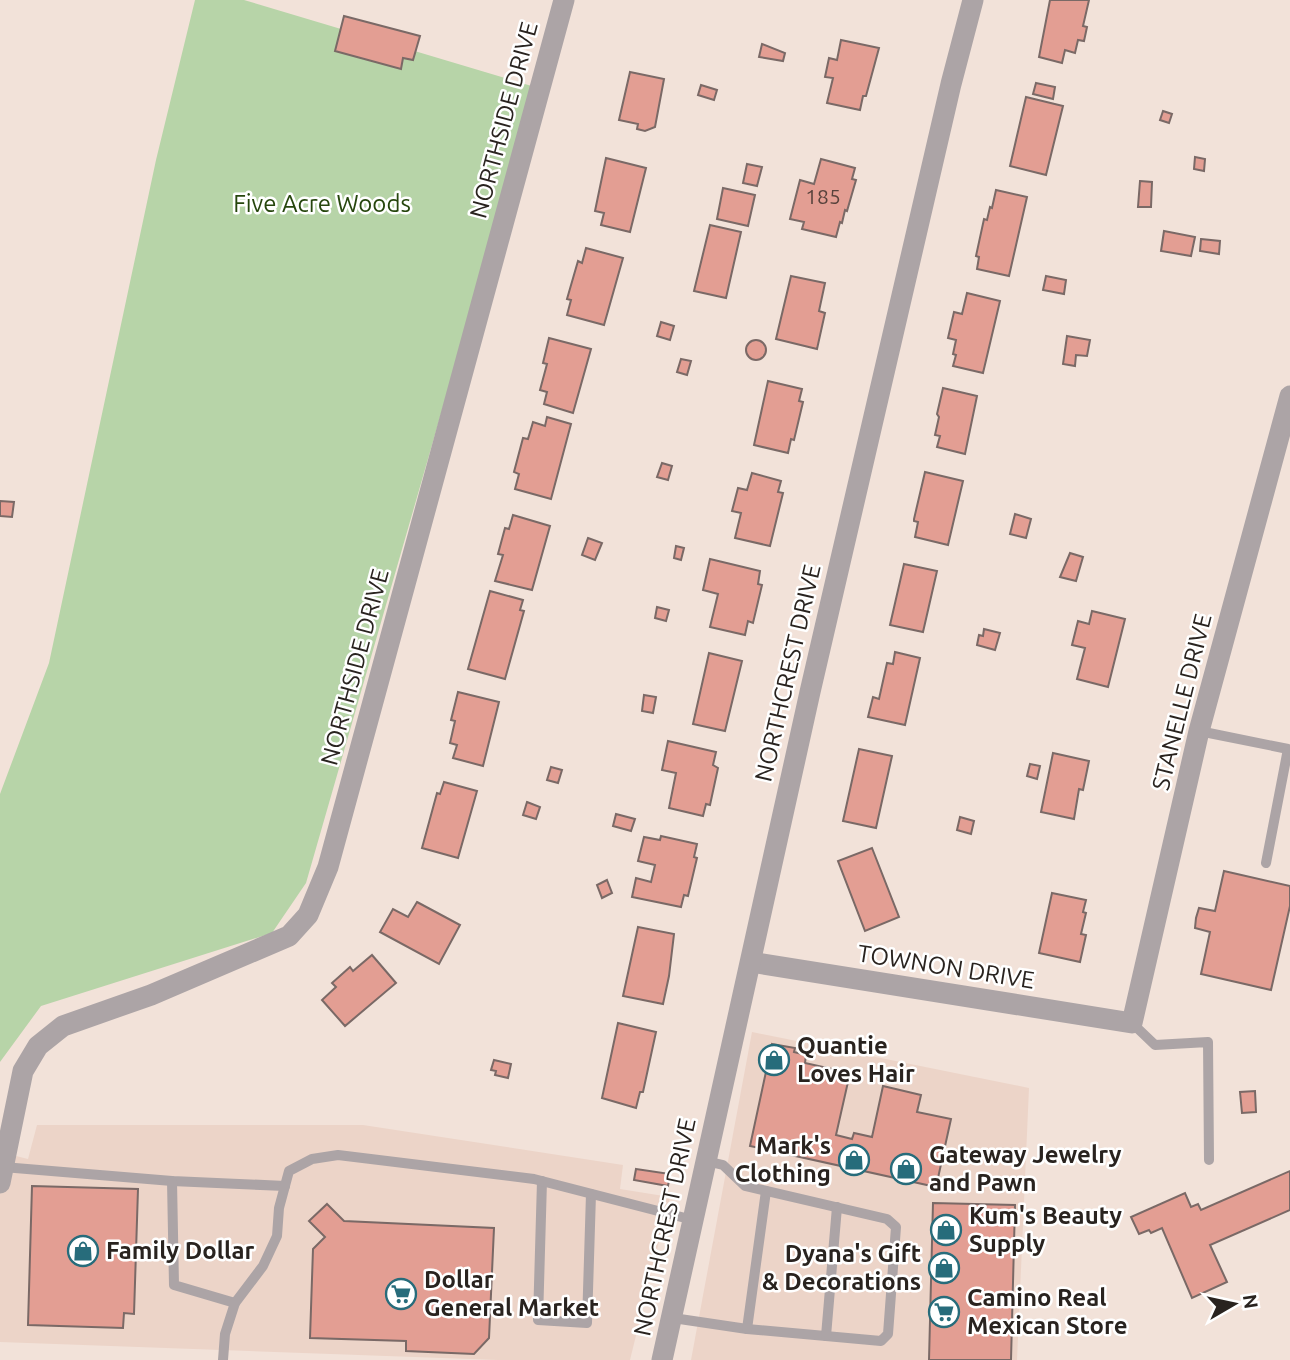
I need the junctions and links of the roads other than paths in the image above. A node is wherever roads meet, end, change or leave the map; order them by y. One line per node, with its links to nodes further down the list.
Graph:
1 (564, 0): 11 (street, NORTHSIDE DRIVE)
2 (973, 0): 7 (street, NORTHCREST DRIVE)
3 (1290, 396): 4 (street, STANELLE DRIVE)
4 (1199, 731): 5 (lane); 8 (street, STANELLE DRIVE)
5 (1289, 744): 6 (lane)
6 (1266, 863)
7 (751, 962): 8 (street, TOWNON DRIVE); 10 (street, NORTHCREST DRIVE)
8 (1132, 1023): 9 (lane)
9 (1209, 1160)
10 (706, 1161): 15 (lane); 18 (street, NORTHCREST DRIVE)
11 (1, 1176): 12 (lane)
12 (173, 1181): 14 (lane); 19 (lane)
13 (542, 1181): 14 (lane); 16 (lane); 16 (lane)
14 (285, 1186): 19 (lane)
15 (766, 1191): 17 (lane); 21 (lane)
16 (591, 1194): 18 (lane)
17 (838, 1208): 22 (lane); 22 (lane)
18 (693, 1220): 20 (street, NORTHCREST DRIVE)
19 (235, 1303): 23 (lane)
20 (673, 1318): 21 (lane); 24 (street, NORTHCREST DRIVE)
21 (747, 1329): 22 (lane)
22 (826, 1336)
23 (223, 1360)
24 (662, 1360)

